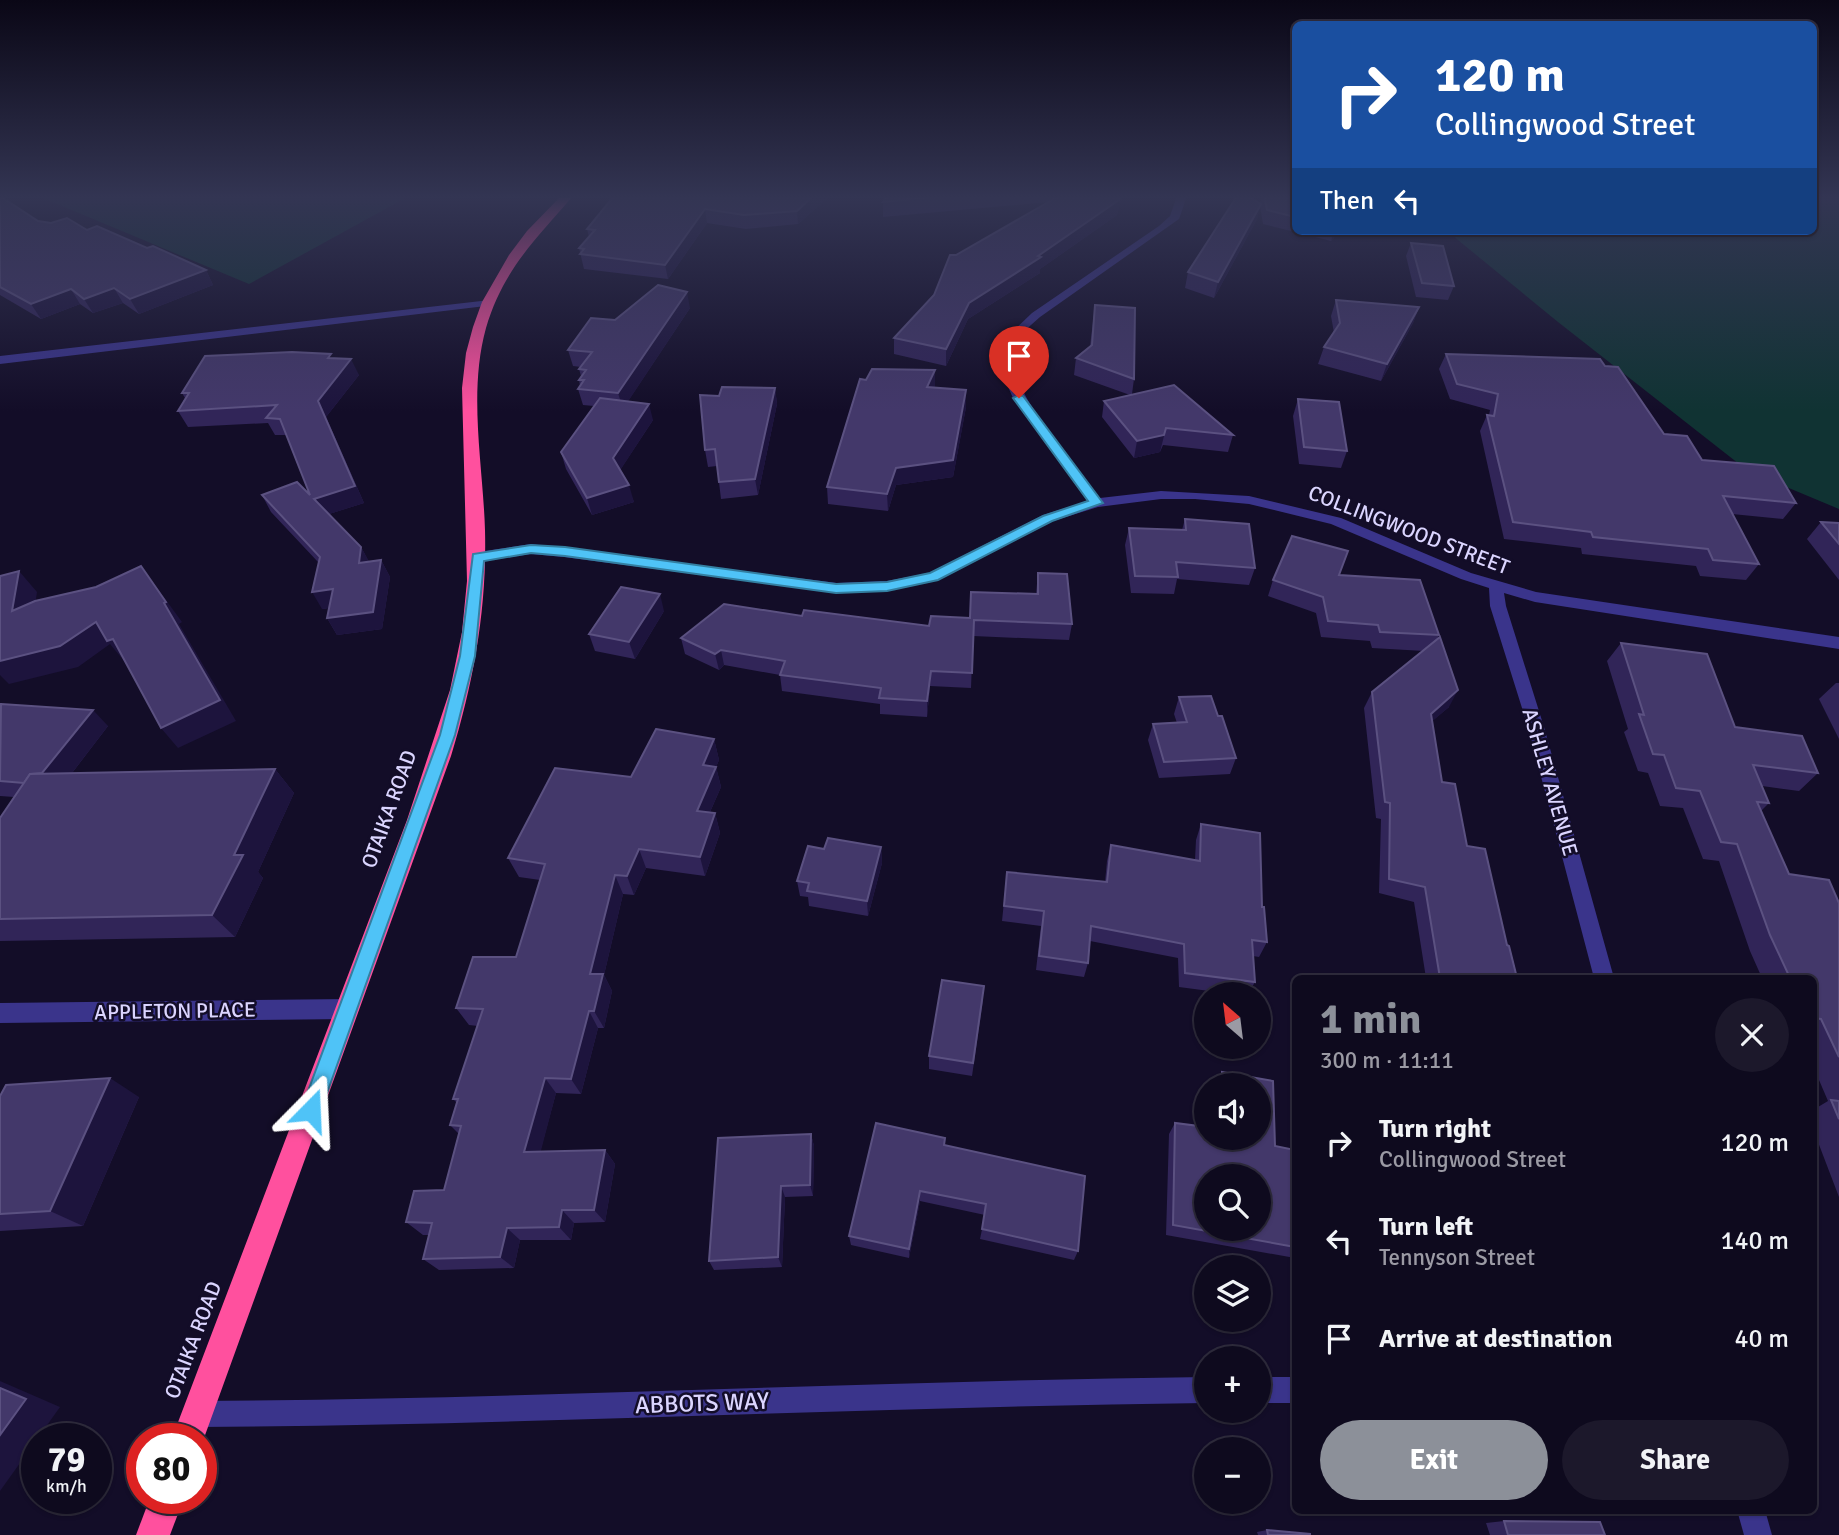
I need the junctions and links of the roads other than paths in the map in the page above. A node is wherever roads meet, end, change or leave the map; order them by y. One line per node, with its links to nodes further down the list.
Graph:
1 (510, 268): 3 (highway, OTAIKA ROAD)
2 (1106, 268): 5 (street)
3 (490, 303): 4 (street); 6 (highway, OTAIKA ROAD)
4 (0, 360)
5 (1096, 503): 6 (street, COLLINGWOOD STREET); 7 (street, COLLINGWOOD STREET)
6 (478, 557): 10 (highway, OTAIKA ROAD)
7 (1496, 586): 8 (street, COLLINGWOOD STREET); 9 (street, ASHLEY AVENUE)
8 (1839, 643)
9 (1603, 975)
10 (349, 1009): 11 (street, APPLETON PLACE); 15 (highway, OTAIKA ROAD)
11 (0, 1013)
12 (1194, 1390): 16 (street, ABBOTS WAY)
13 (1271, 1390): 14 (street)
14 (1292, 1390)
15 (194, 1423)
16 (217, 1425)
17 (161, 1514): 19 (highway)
18 (1752, 1514): 20 (street)
19 (153, 1535)
20 (1758, 1535)

